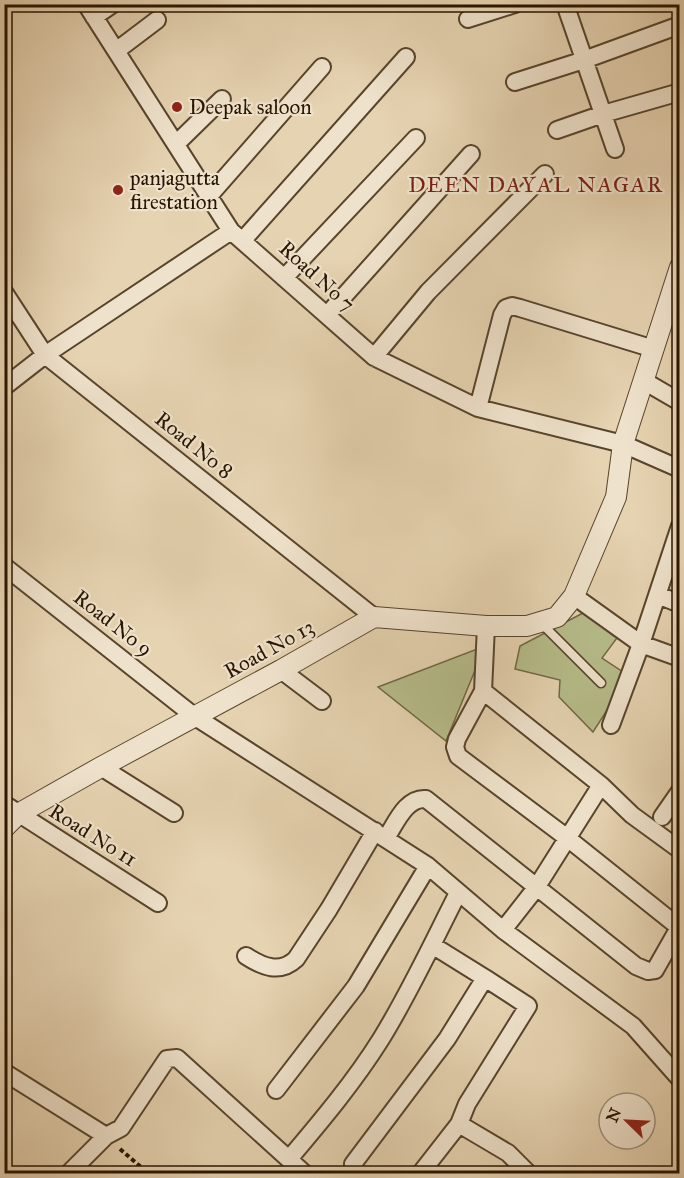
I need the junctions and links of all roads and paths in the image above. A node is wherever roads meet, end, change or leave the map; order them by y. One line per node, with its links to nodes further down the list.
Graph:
1 (113, 4): 5 (street)
2 (515, 4): 4 (street)
3 (565, 4): 11 (street)
4 (498, 7): 6 (street)
5 (90, 11): 9 (street, Road No 7)
6 (468, 19)
7 (157, 20): 9 (street)
8 (680, 25): 11 (street)
9 (116, 51): 19 (street, Road No 7)
10 (406, 57): 24 (street)
11 (584, 60): 13 (street); 16 (street)
12 (322, 67): 23 (street)
13 (515, 82)
14 (680, 92): 16 (street)
15 (222, 99): 19 (street)
16 (603, 114): 17 (street); 20 (street)
17 (557, 130)
18 (416, 138): 26 (street)
19 (176, 144): 23 (street, Road No 7)
20 (615, 150)
21 (471, 154): 28 (street)
22 (545, 174): 31 (street)
23 (209, 196): 24 (street, Road No 7)
24 (237, 235): 26 (street, Road No 7); 30 (street)
25 (680, 267): 29 (street)
26 (284, 278): 28 (street, Road No 7)
27 (4, 292): 30 (street, Road No 8)
28 (327, 315): 31 (street, Road No 7)
29 (654, 349): 32 (street); 35 (street)
30 (45, 355): 33 (street); 44 (street, Road No 8)
31 (374, 357): 35 (street, Road No 7)
32 (644, 381): 34 (street); 36 (street)
33 (4, 387)
34 (680, 402)
35 (478, 408): 36 (street, Road No 7)
36 (623, 444): 37 (street, Road No 7); 42 (street)
37 (680, 470)
38 (680, 526): 39 (street)
39 (674, 561): 41 (street)
40 (4, 566): 53 (street, Road No 9)
41 (658, 595): 43 (street); 47 (street)
42 (574, 596): 45 (street); 47 (street)
43 (680, 604)
44 (374, 617): 46 (street); 49 (street, Road No 13)
45 (540, 622): 46 (street); 50 (lane)
46 (486, 626): 51 (street)
47 (641, 644): 48 (street); 54 (street)
48 (680, 658)
49 (281, 670): 52 (street); 53 (street, Road No 13)
50 (601, 683)
51 (483, 691): 56 (street); 62 (street)
52 (322, 701)
53 (194, 716): 55 (street, Road No 13); 61 (street, Road No 9)
54 (611, 725)
55 (101, 767): 58 (street); 59 (street, Road No 13)
56 (601, 785): 62 (street); 63 (street)
57 (680, 791): 60 (street)
58 (174, 813)
59 (9, 816): 67 (street, Road No 11)
60 (662, 817)
61 (380, 834): 64 (street, Road No 9); 65 (street); 71 (street)
62 (566, 837): 65 (street); 68 (street)
63 (680, 850)
64 (428, 866): 66 (street, Road No 9); 75 (street)
65 (536, 888): 68 (street); 69 (street)
66 (458, 892): 69 (street, Road No 9); 70 (street)
67 (158, 903)
68 (679, 927)
69 (503, 930): 74 (street, Road No 9)
70 (432, 945): 72 (street); 78 (street)
71 (246, 956)
72 (485, 978): 76 (street); 79 (street)
73 (4, 1072): 77 (street)
74 (680, 1079)
75 (276, 1090)
76 (459, 1124): 83 (street); 84 (street)
77 (106, 1136): 78 (street); 80 (street); 81 (path)
78 (289, 1159): 82 (street)
79 (353, 1164)
80 (68, 1173)
81 (149, 1173)
82 (305, 1173)
83 (420, 1173)
84 (525, 1173)

